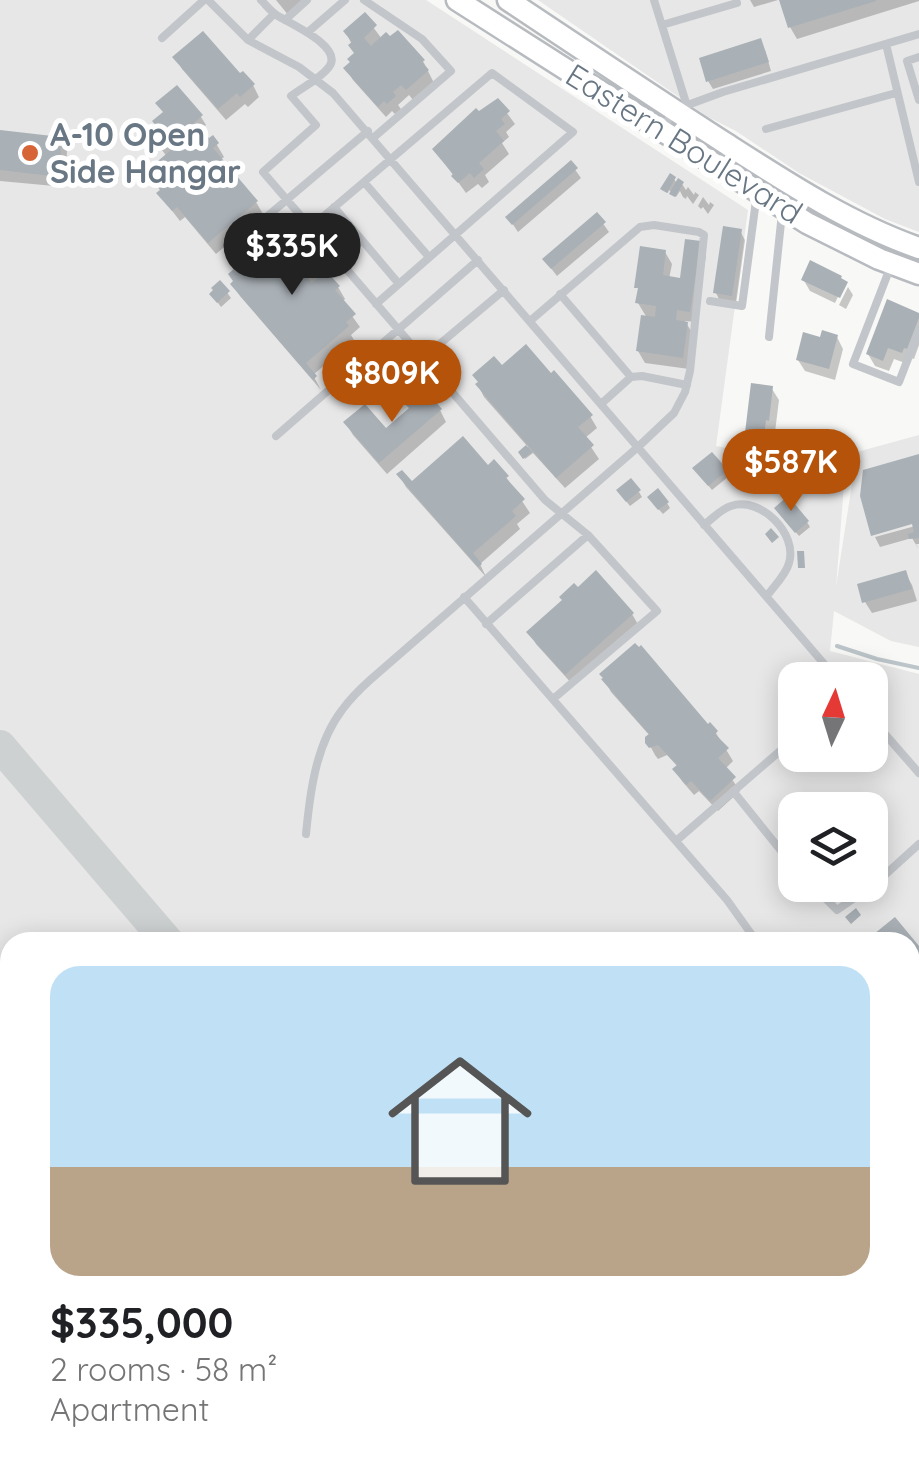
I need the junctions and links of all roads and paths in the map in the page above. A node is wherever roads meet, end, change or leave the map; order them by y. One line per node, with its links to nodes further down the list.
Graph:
1 (206, 0): 15 (lane); 16 (lane)
2 (261, 0): 10 (lane)
3 (307, 0): 11 (lane)
4 (345, 0): 13 (lane)
5 (364, 0): 25 (lane)
6 (458, 0): 24 (main road, Eastern Boulevard)
7 (508, 0): 22 (main road, Eastern Boulevard)
8 (654, 0): 12 (lane)
9 (737, 3): 12 (lane)
10 (274, 14): 11 (lane); 16 (lane)
11 (285, 20): 13 (lane)
12 (662, 25): 22 (lane)
13 (308, 32): 19 (lane)
14 (919, 34): 17 (lane)
15 (162, 38)
16 (248, 40): 19 (lane)
17 (886, 44): 20 (lane); 22 (lane)
18 (919, 57): 21 (lane)
19 (315, 78): 25 (lane); 30 (lane)
20 (896, 93): 23 (lane); 28 (lane)
21 (919, 100)
22 (681, 108): 24 (lane); 36 (main road, Eastern Boulevard)
23 (766, 128)
24 (662, 130): 29 (main road, Eastern Boulevard)
25 (371, 134): 26 (lane); 30 (lane)
26 (391, 158): 27 (lane); 34 (lane); 34 (lane)
27 (364, 182): 31 (lane); 37 (lane)
28 (919, 182)
29 (757, 192): 32 (main road, Eastern Boulevard); 44 (lane)
30 (287, 200): 33 (lane); 35 (lane)
31 (334, 207): 33 (lane); 41 (lane)
32 (783, 208): 39 (main road, Eastern Boulevard); 49 (lane)
33 (310, 227): 45 (lane)
34 (455, 233): 37 (lane); 38 (lane)
35 (244, 236)
36 (919, 248)
37 (429, 257): 41 (lane)
38 (478, 260): 42 (lane); 47 (lane)
39 (892, 264): 40 (main road, Eastern Boulevard); 48 (lane)
40 (919, 274)
41 (399, 284): 45 (lane)
42 (504, 290): 46 (lane); 50 (lane)
43 (560, 294): 46 (lane); 51 (lane); 52 (lane)
44 (710, 301)
45 (376, 304): 47 (lane)
46 (530, 321): 53 (lane)
47 (399, 330): 50 (lane); 54 (lane)
48 (919, 330)
49 (769, 337)
50 (423, 358): 56 (lane)
51 (631, 377): 52 (lane); 53 (lane)
52 (687, 385): 55 (lane)
53 (601, 404): 55 (lane)
54 (276, 436)
55 (638, 447): 56 (lane); 57 (lane)
56 (562, 512): 58 (lane); 60 (lane)
57 (704, 524): 59 (lane); 59 (lane)
58 (588, 535): 61 (lane); 63 (lane)
59 (766, 596): 62 (lane)
60 (464, 597): 61 (lane); 68 (lane)
61 (486, 624): 63 (lane)
62 (823, 662)
63 (552, 700): 69 (lane)
64 (888, 738): 66 (lane)
65 (778, 753): 67 (lane)
66 (919, 773)
67 (733, 791): 69 (lane); 71 (lane)
68 (306, 834)
69 (676, 841): 75 (lane)
70 (919, 844): 72 (lane)
71 (778, 847)
72 (888, 872)
73 (829, 902): 74 (lane)
74 (849, 902)
75 (750, 932)

